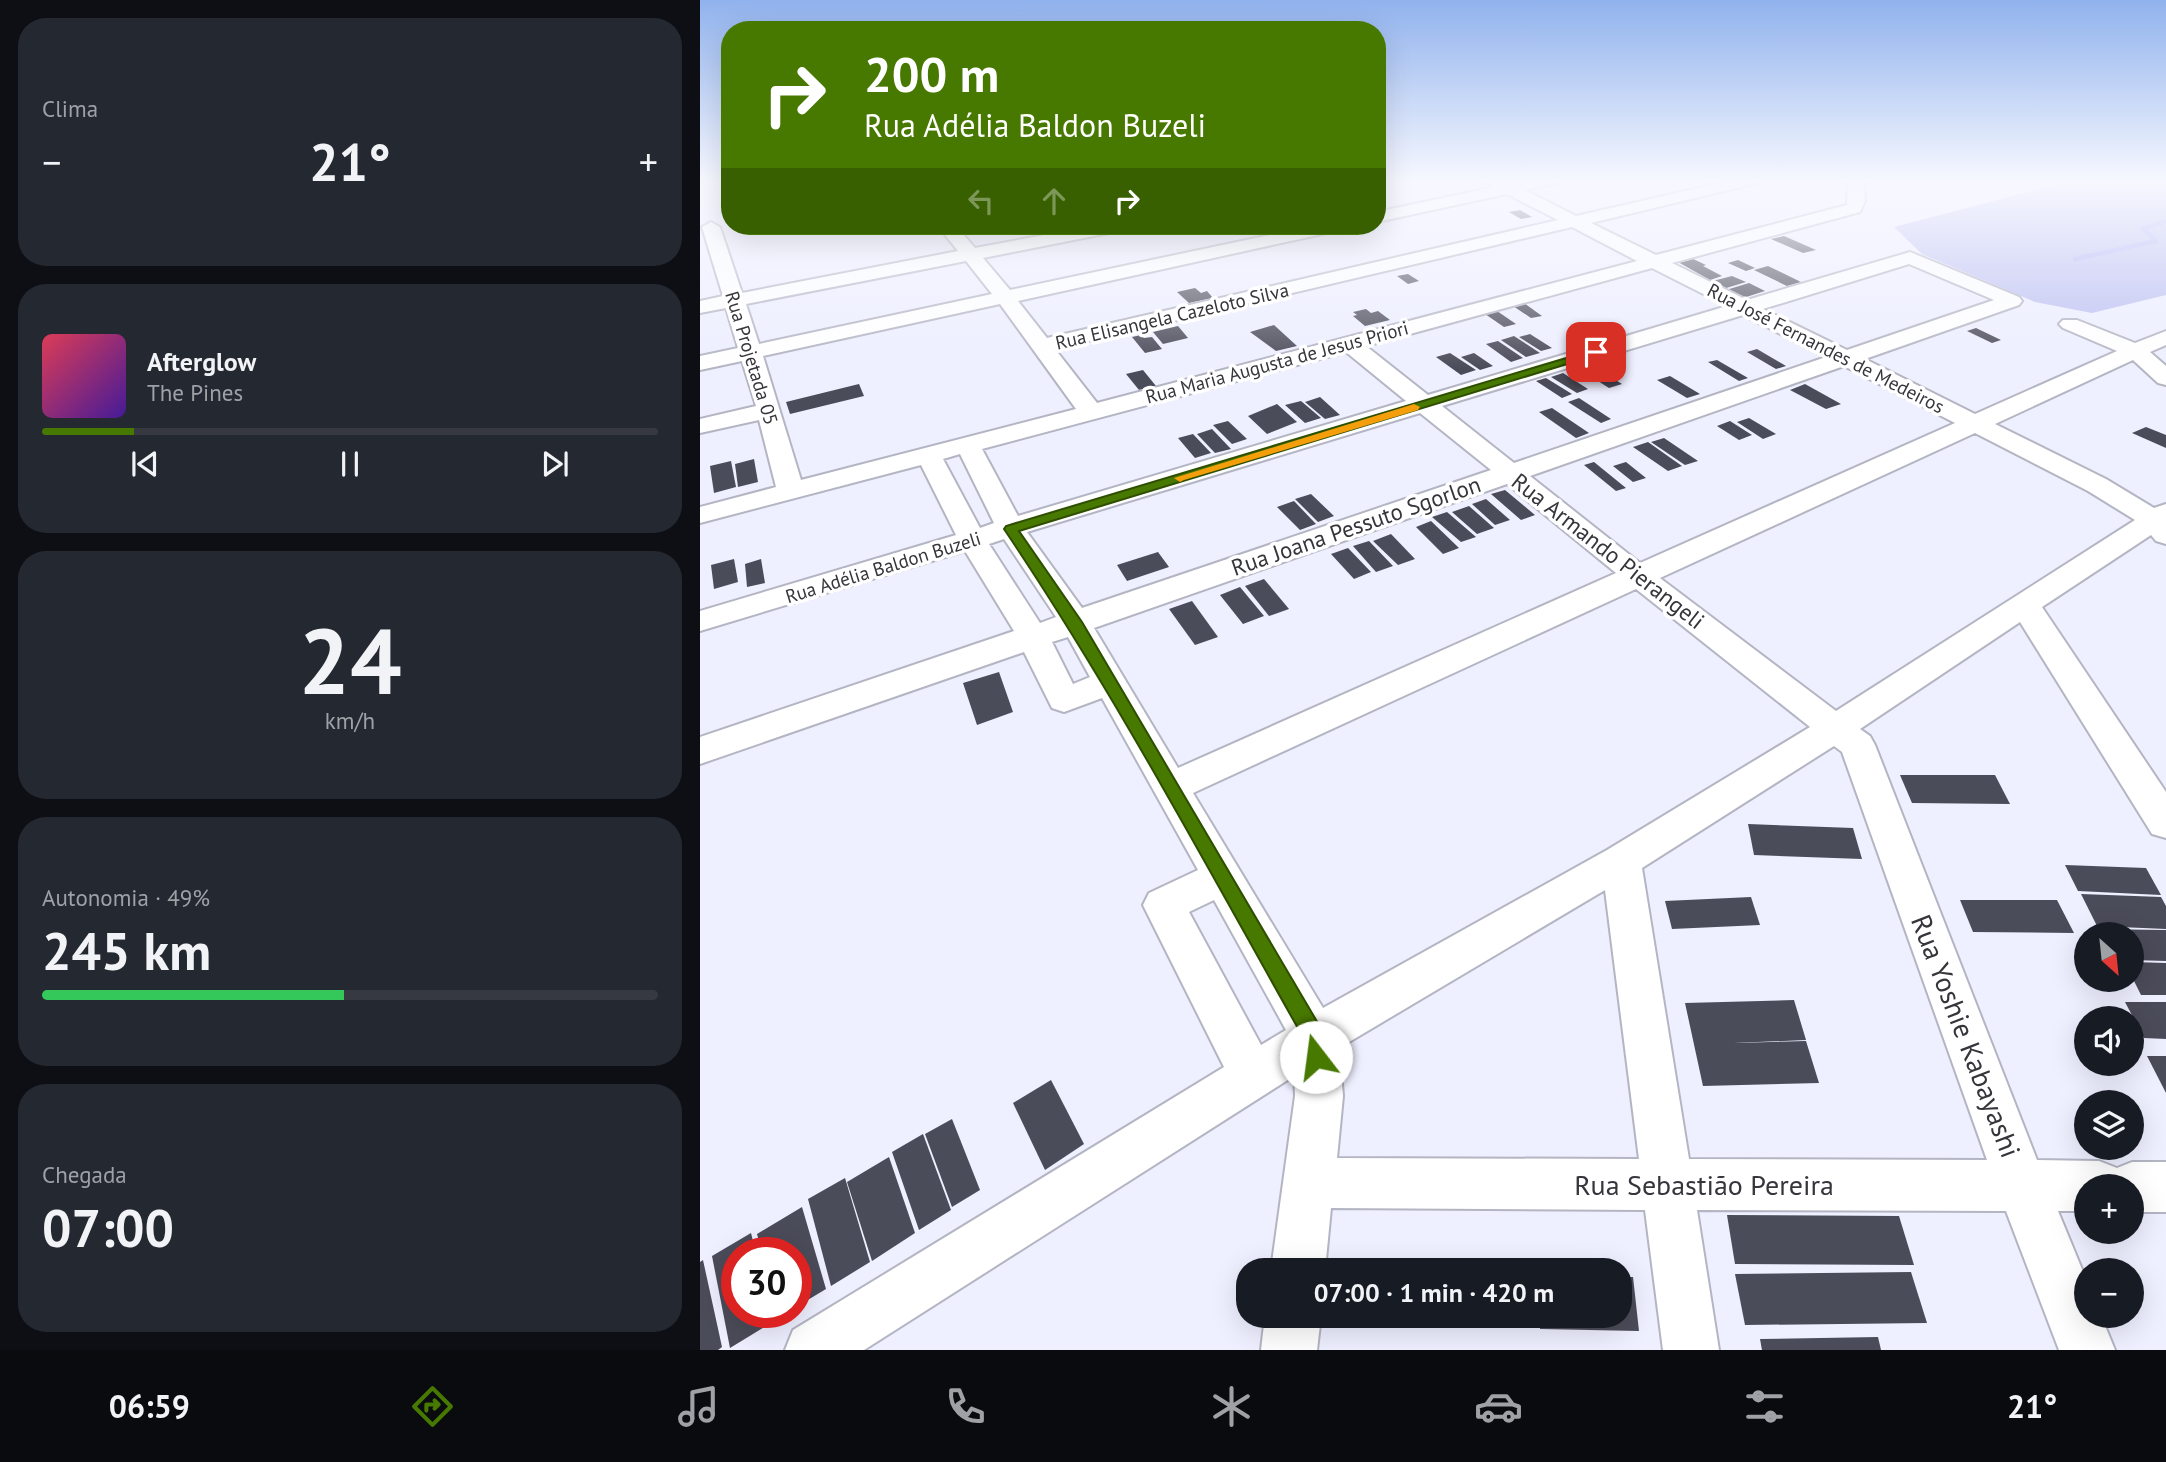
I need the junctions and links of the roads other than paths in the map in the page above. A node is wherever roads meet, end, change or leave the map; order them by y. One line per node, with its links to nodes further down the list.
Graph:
1 (718, 243): 11 (street, Rua Projetada 05)
2 (960, 243): 8 (street)
3 (1032, 243): 8 (street)
4 (1257, 243): 13 (street)
5 (1483, 243): 20 (street, Rua Elisangela Cazeloto Silva)
6 (1620, 243): 10 (street, Rua José Fernandes de Medeiros)
7 (1723, 243): 10 (street, Rua Maria Augusta de Jesus Priori)
8 (970, 255): 13 (street); 14 (street)
9 (1910, 257): 16 (street, Rua Adélia Baldon Buzeli); 23 (street, Rua Joana Pessuto Sgorlon)
10 (1656, 261): 16 (street, Rua José Fernandes de Medeiros); 19 (street, Rua Maria Augusta de Jesus Priori)
11 (722, 262): 12 (street); 14 (street, Rua Projetada 05)
12 (700, 266)
13 (1005, 297): 20 (street); 22 (street)
14 (734, 301): 15 (street); 22 (street, Rua Projetada 05)
15 (700, 307)
16 (1745, 307): 23 (street, Rua José Fernandes de Medeiros); 26 (street, Rua Adélia Baldon Buzeli)
17 (2070, 324): 21 (street)
18 (2166, 337): 21 (street)
19 (1350, 344): 26 (street, Rua Armando Pierangeli); 28 (street, Rua Maria Augusta de Jesus Priori)
20 (1041, 346): 28 (street)
21 (2134, 350): 25 (street); 29 (street)
22 (751, 352): 24 (street); 27 (street, Rua Projetada 05)
23 (1846, 359): 29 (street, Rua José Fernandes de Medeiros); 33 (street, Rua Joana Pessuto Sgorlon)
24 (700, 363)
25 (2166, 377)
26 (1423, 404): 33 (street, Rua Armando Pierangeli); 37 (street, Rua Adélia Baldon Buzeli)
27 (769, 410): 30 (street); 34 (street, Rua Projetada 05)
28 (1090, 411): 31 (street, Rua Maria Augusta de Jesus Priori)
29 (1973, 423): 36 (street, Rua José Fernandes de Medeiros); 39 (street)
30 (700, 426)
31 (967, 444): 32 (street, Rua Maria Augusta de Jesus Priori); 37 (street)
32 (928, 454): 34 (street, Rua Maria Augusta de Jesus Priori); 38 (street)
33 (1509, 473): 39 (street, Rua Armando Pierangeli); 42 (street, Rua Joana Pessuto Sgorlon)
34 (789, 491): 35 (street, Rua Maria Augusta de Jesus Priori)
35 (700, 514)
36 (2162, 522): 40 (street)
37 (1011, 529): 38 (street, Rua Adélia Baldon Buzeli); 42 (street)
38 (972, 540): 41 (street, Rua Adélia Baldon Buzeli); 43 (street)
39 (1637, 575): 45 (street, Rua Armando Pierangeli); 47 (street)
40 (2024, 603): 45 (street); 48 (street)
41 (700, 621)
42 (1075, 622): 43 (street, Rua Joana Pessuto Sgorlon); 44 (street)
43 (1033, 637): 44 (street); 46 (street, Rua Joana Pessuto Sgorlon)
44 (1110, 682): 47 (street)
45 (1837, 727): 49 (street); 55 (street, Rua Yoshie Kabayashi)
46 (700, 751)
47 (1171, 787): 50 (street)
48 (2166, 823)
49 (1621, 861): 51 (street); 54 (street)
50 (1223, 877): 51 (street); 52 (street)
51 (1315, 1037): 52 (street); 53 (street)
52 (1252, 1076): 61 (street)
53 (1308, 1183): 54 (street, Rua Sebastião Pereira); 59 (street)
54 (1667, 1185): 55 (street, Rua Sebastião Pereira); 63 (street)
55 (2022, 1186): 56 (street, Rua Sebastião Pereira); 64 (street, Rua Yoshie Kabayashi)
56 (2074, 1186)
57 (2144, 1187): 58 (street)
58 (2166, 1187)
59 (1299, 1258)
60 (1292, 1328): 62 (street)
61 (832, 1343)
62 (1289, 1350)
63 (1691, 1350)
64 (2087, 1350)

